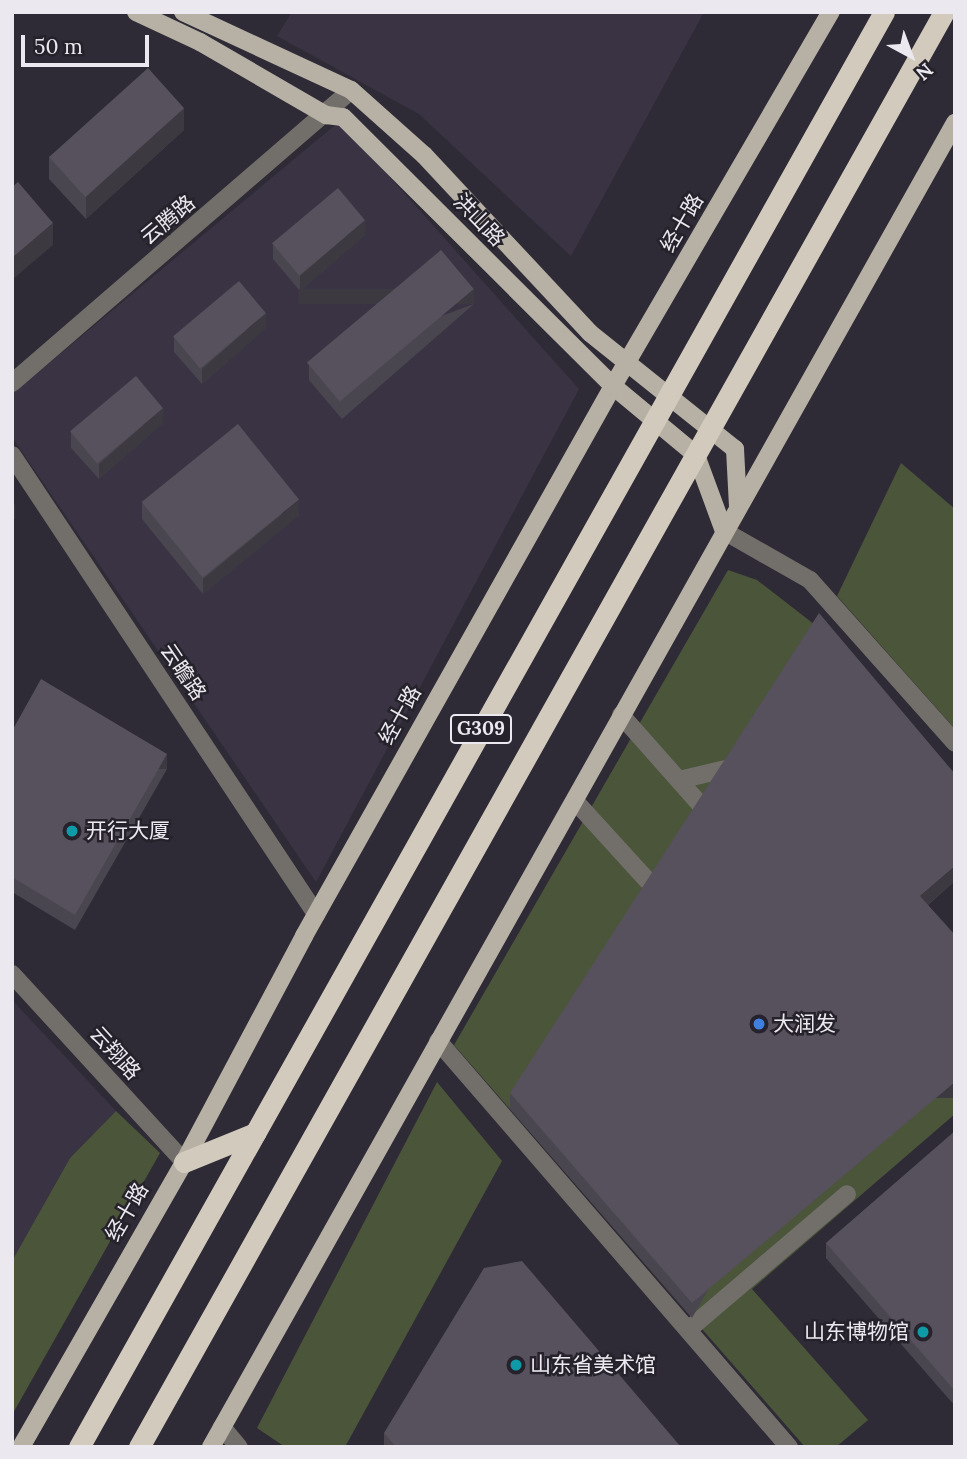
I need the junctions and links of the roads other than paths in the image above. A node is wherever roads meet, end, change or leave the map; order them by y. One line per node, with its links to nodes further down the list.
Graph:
1 (136, 12): 7 (main road, 洪山路)
2 (184, 12): 6 (main road, 洪山路)
3 (831, 12): 9 (main road, 经十路)
4 (884, 12): 12 (highway, G309)
5 (944, 12): 14 (highway, G309)
6 (351, 90): 7 (street, 云腾路); 9 (main road, 洪山路)
7 (326, 115): 10 (street, 云腾路); 11 (main road, 洪山路)
8 (955, 123): 17 (main road)
9 (631, 362): 11 (main road, 经十路); 12 (main road, 洪山路)
10 (12, 383)
11 (613, 386): 13 (main road, 洪山路); 26 (main road, 经十路)
12 (669, 394): 13 (highway, G309); 14 (main road, 洪山路)
13 (654, 421): 15 (main road, 洪山路); 29 (highway, G309)
14 (711, 429): 15 (highway, G309); 17 (main road, 洪山路)
15 (696, 455): 18 (main road); 36 (highway, G309)
16 (12, 456): 26 (street, 云瞻路)
17 (738, 506): 18 (main road)
18 (724, 531): 19 (main road); 20 (street)
19 (621, 715): 22 (street); 23 (main road)
20 (955, 743)
21 (762, 760): 22 (street)
22 (679, 780): 24 (street)
23 (575, 800): 25 (street); 28 (main road)
24 (713, 819)
25 (647, 880)
26 (316, 914): 30 (main road, 经十路)
27 (12, 974): 30 (street, 云翔路)
28 (438, 1041): 32 (street); 33 (main road)
29 (255, 1133): 30 (highway); 35 (highway, G309)
30 (184, 1163): 34 (main road, 经十路)
31 (847, 1194): 32 (street)
32 (688, 1330): 39 (street)
33 (222, 1427): 37 (main road); 38 (street)
34 (21, 1447)
35 (79, 1447)
36 (139, 1447)
37 (211, 1447)
38 (239, 1447)
39 (789, 1447)

